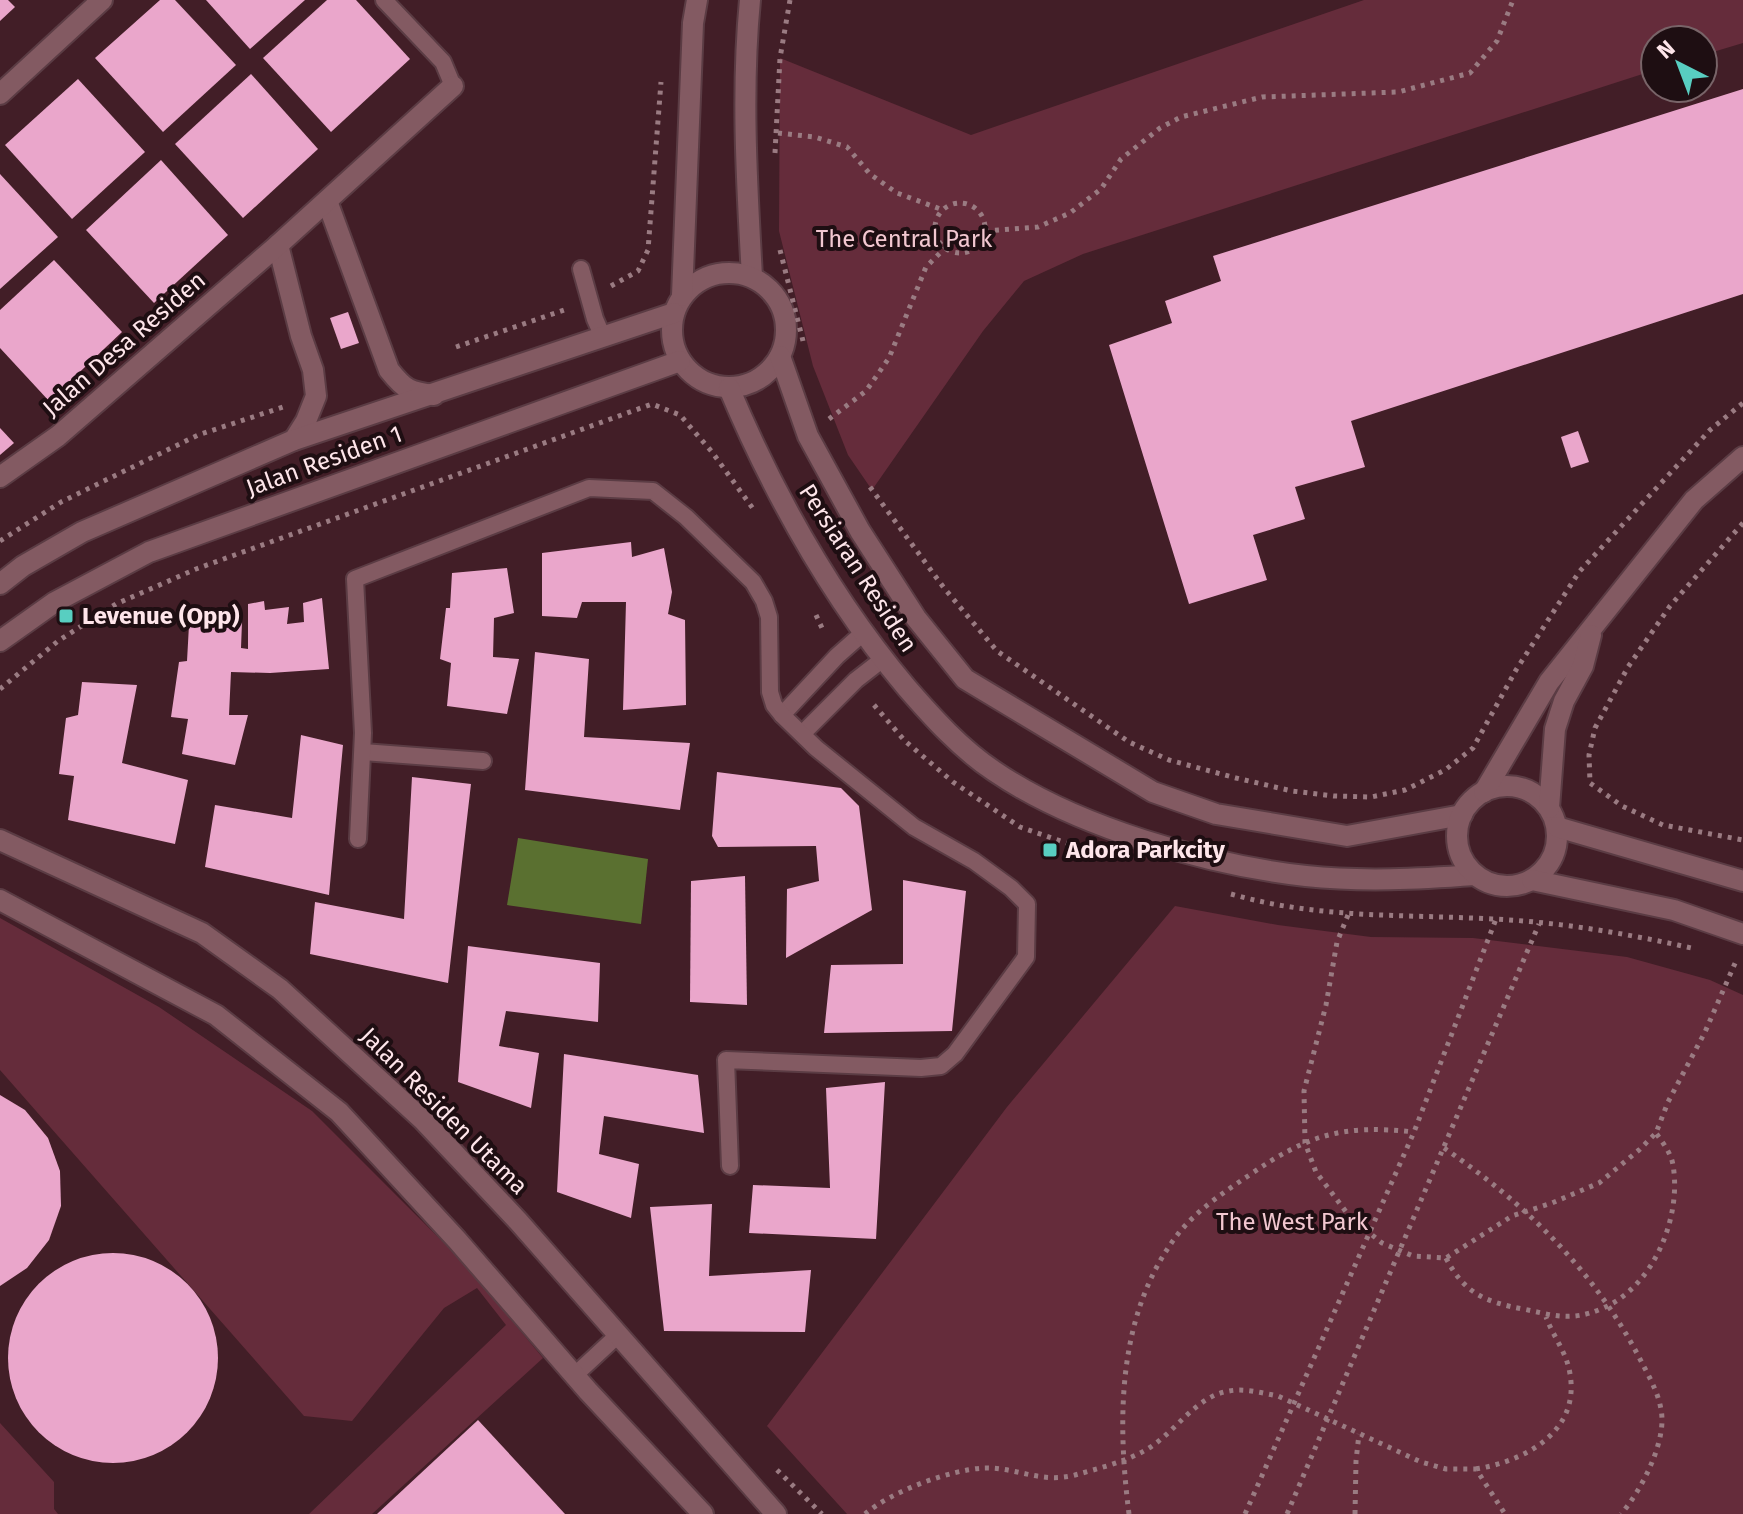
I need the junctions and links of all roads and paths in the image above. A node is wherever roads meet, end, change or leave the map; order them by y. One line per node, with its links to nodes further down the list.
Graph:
1 (102, 0): 9 (street)
2 (384, 0): 8 (lane)
3 (697, 0): 21 (street)
4 (750, 0): 19 (street)
5 (790, 0): 10 (path)
6 (1513, 0): 14 (path)
7 (662, 68): 20 (path)
8 (453, 86): 12 (street, Jalan Desa Residen)
9 (0, 94)
10 (778, 133): 11 (path); 13 (path)
11 (774, 160)
12 (327, 201): 15 (street, Jalan Desa Residen); 29 (street)
13 (943, 210): 14 (path); 17 (path)
14 (985, 231): 17 (path)
15 (278, 245): 30 (street); 37 (street, Jalan Desa Residen)
16 (779, 245): 25 (path)
17 (945, 248): 33 (path)
18 (581, 269): 23 (lane)
19 (752, 277): 21 (street); 26 (street)
20 (610, 286)
21 (678, 304): 23 (street, Jalan Residen 1); 27 (street)
22 (567, 309): 24 (path)
23 (602, 335): 29 (street, Jalan Residen 1)
24 (456, 347)
25 (805, 352)
26 (780, 356): 28 (street); 53 (street, Persiaran Residen)
27 (680, 361): 28 (street); 44 (street, Jalan Residen 1)
28 (729, 388): 43 (street, Persiaran Residen)
29 (434, 395): 35 (street, Jalan Residen 1)
30 (316, 396): 35 (street); 40 (path)
31 (1743, 403): 38 (path)
32 (823, 407): 33 (path)
33 (828, 420): 34 (path)
34 (835, 432)
35 (294, 440): 41 (street, Jalan Residen 1)
36 (1743, 457): 42 (street)
37 (0, 477)
38 (864, 479)
39 (1743, 523): 57 (path)
40 (0, 541)
41 (0, 584)
42 (1593, 627): 52 (street); 54 (street)
43 (863, 633): 45 (street, Persiaran Residen); 47 (lane)
44 (0, 641)
45 (883, 659): 48 (lane); 58 (street, Persiaran Residen)
46 (874, 705): 49 (path)
47 (782, 715): 48 (lane); 50 (lane)
48 (802, 734): 71 (lane)
49 (905, 741)
50 (363, 752): 51 (lane); 55 (lane)
51 (483, 761)
52 (1484, 792): 53 (street); 54 (street)
53 (1462, 815): 58 (street)
54 (1553, 818): 59 (street); 60 (street)
55 (358, 839)
56 (0, 840): 78 (street, Jalan Residen Utama)
57 (1743, 840)
58 (1475, 875): 59 (street)
59 (1532, 880): 65 (street)
60 (1743, 881)
61 (0, 900): 79 (street)
62 (1348, 915): 69 (path)
63 (1496, 919): 67 (path)
64 (1539, 924): 70 (path)
65 (1743, 934)
66 (1736, 961): 68 (path)
67 (1414, 1132): 69 (path); 73 (path)
68 (1656, 1133): 72 (path); 76 (path)
69 (1305, 1143): 73 (path); 83 (path)
70 (1444, 1148): 72 (path); 74 (path)
71 (730, 1166)
72 (1528, 1211): 75 (path); 76 (path)
73 (1368, 1234): 74 (path); 80 (path)
74 (1399, 1251): 75 (path); 81 (path)
75 (1446, 1258): 77 (path)
76 (1608, 1305): 77 (path); 93 (path)
77 (1546, 1316): 84 (path)
78 (618, 1335): 79 (lane); 86 (street, Jalan Residen Utama)
79 (575, 1375): 85 (street)
80 (1294, 1403): 81 (path); 83 (path); 89 (path)
81 (1329, 1420): 82 (path); 90 (path)
82 (1359, 1434): 84 (path); 91 (path)
83 (1123, 1459): 87 (path); 88 (path)
84 (1476, 1469): 92 (path)
85 (703, 1514)
86 (776, 1514)
87 (865, 1514)
88 (1129, 1514)
89 (1245, 1514)
90 (1287, 1514)
91 (1355, 1514)
92 (1505, 1514)
93 (1621, 1514)

